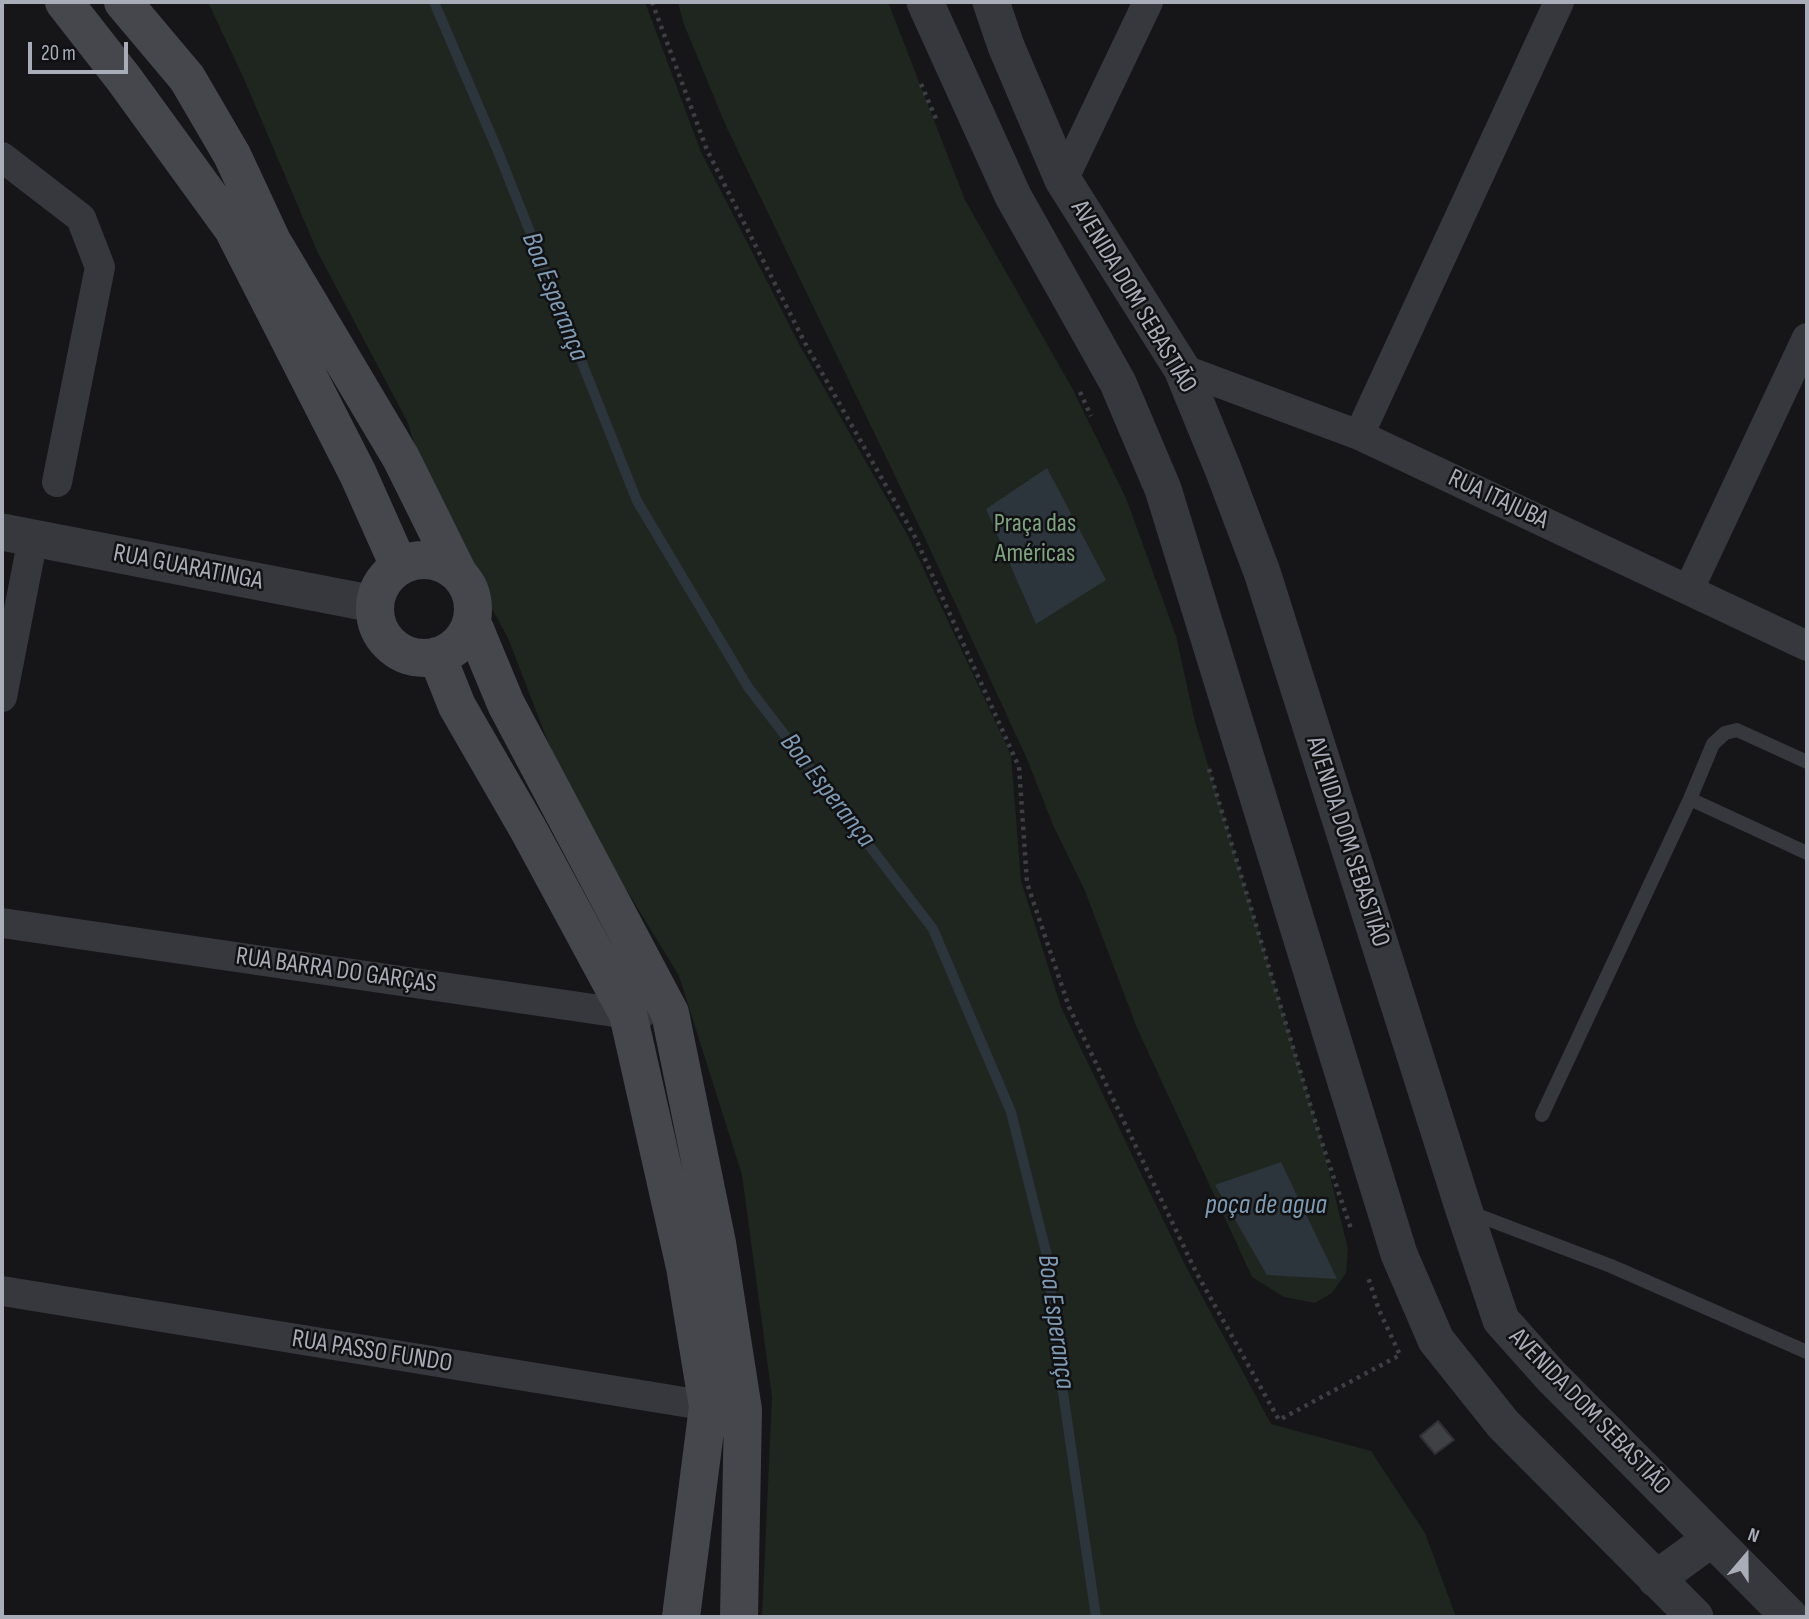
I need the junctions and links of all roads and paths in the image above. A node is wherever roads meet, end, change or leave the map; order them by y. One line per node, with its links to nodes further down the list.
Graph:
1 (64, 2): 19 (main road)
2 (123, 2): 20 (main road)
3 (652, 2): 37 (path)
4 (925, 2): 42 (street, AVENIDA DOM SEBASTIÃO)
5 (991, 2): 11 (street, AVENIDA DOM SEBASTIÃO)
6 (1147, 2): 11 (street)
7 (1559, 2): 16 (street)
8 (918, 77): 9 (path)
9 (940, 125)
10 (2, 157): 17 (street)
11 (1063, 180): 13 (street, AVENIDA DOM SEBASTIÃO)
12 (1807, 338): 21 (street)
13 (1182, 369): 16 (street, RUA ITAJUBA); 35 (street, AVENIDA DOM SEBASTIÃO)
14 (1077, 387): 15 (path)
15 (1094, 423)
16 (1359, 435): 21 (street, RUA ITAJUBA)
17 (57, 482)
18 (17, 535): 22 (street, RUA GUARATINGA); 26 (street)
19 (399, 566): 20 (main road); 22 (main road)
20 (458, 573): 23 (main road)
21 (1689, 589): 24 (street, RUA ITAJUBA)
22 (374, 604): 25 (main road)
23 (472, 622): 25 (main road); 32 (main road)
24 (1807, 646)
25 (437, 656): 33 (main road)
26 (2, 697)
27 (1807, 762): 29 (lane)
28 (1208, 763): 36 (path)
29 (1690, 799): 30 (lane); 34 (lane)
30 (1807, 853)
31 (2, 923): 33 (street, RUA BARRA DO GARÇAS)
32 (670, 1013): 33 (street, RUA BARRA DO GARÇAS); 40 (main road)
33 (628, 1014): 40 (main road)
34 (1542, 1115)
35 (1464, 1210): 39 (lane); 41 (street, AVENIDA DOM SEBASTIÃO)
36 (1352, 1230)
37 (1365, 1270)
38 (2, 1291): 40 (street, RUA PASSO FUNDO)
39 (1807, 1352)
40 (725, 1409): 43 (main road); 44 (main road)
41 (1711, 1539): 42 (street); 46 (street, AVENIDA DOM SEBASTIÃO)
42 (1656, 1579): 45 (street, AVENIDA DOM SEBASTIÃO)
43 (681, 1617)
44 (738, 1617)
45 (1695, 1617)
46 (1790, 1617)

